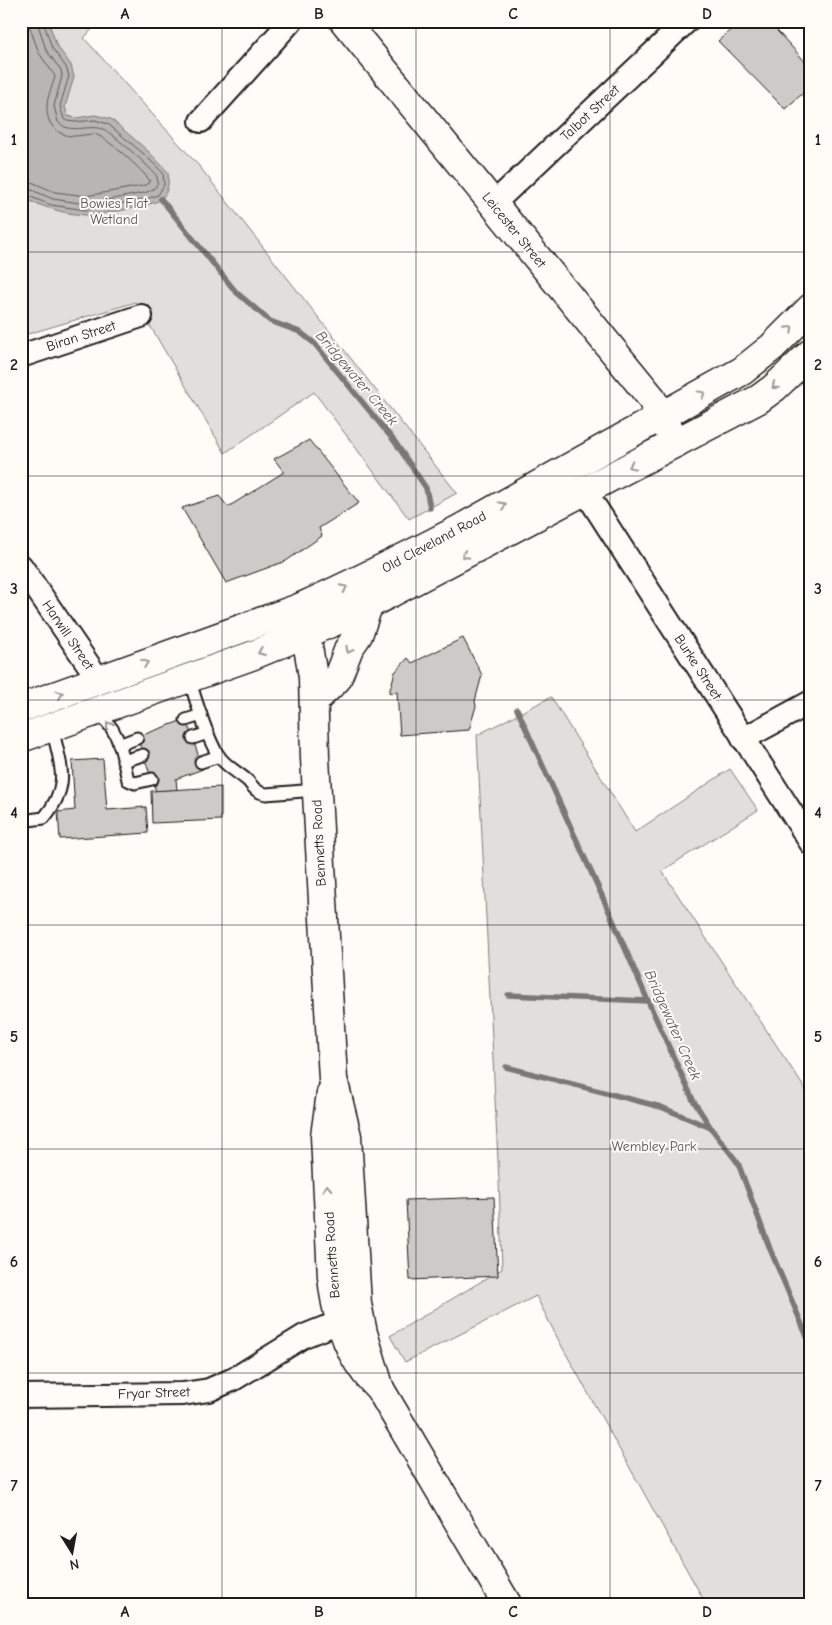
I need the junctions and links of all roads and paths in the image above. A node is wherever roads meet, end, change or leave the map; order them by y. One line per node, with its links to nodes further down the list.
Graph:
1 (291, 21): 4 (street)
2 (344, 21): 5 (main road, Leicester Street)
3 (687, 21): 5 (street, Talbot Street)
4 (201, 121)
5 (493, 204): 10 (main road, Leicester Street)
6 (811, 308): 10 (main road, Old Cleveland Road, one-way to 6)
7 (141, 316): 9 (street, Biran Street)
8 (811, 353): 11 (main road, Old Cleveland Road, one-way to 11)
9 (21, 356)
10 (662, 417): 11 (main road, Leicester Street); 15 (main road, Old Cleveland Road, one-way to 10)
11 (676, 444): 12 (main road, Old Cleveland Road, one-way to 12)
12 (585, 491): 14 (main road, Old Cleveland Road, one-way to 14); 30 (street, Burke Street)
13 (21, 566): 18 (street, Harwill Street)
14 (368, 606): 16 (main road, Old Cleveland Road); 19 (main road, one-way to 19)
15 (299, 608): 16 (main road, Bennetts Road); 18 (main road, Old Cleveland Road, one-way to 15)
16 (306, 634): 17 (main road, Old Cleveland Road, one-way to 17); 19 (main road, Bennetts Road)
17 (189, 678): 22 (main road, Old Cleveland Road); 23 (lane)
18 (99, 680): 21 (main road, Old Cleveland Road, one-way to 18)
19 (314, 701): 37 (main road, Bennetts Road)
20 (811, 702): 30 (street)
21 (21, 708)
22 (94, 712): 25 (main road, Old Cleveland Road); 31 (lane, one-way to 22)
23 (201, 715): 24 (lane); 26 (lane)
24 (186, 720)
25 (52, 727): 27 (main road, Old Cleveland Road); 38 (lane)
26 (208, 733): 29 (lane); 33 (lane)
27 (21, 738)
28 (137, 738): 31 (lane)
29 (193, 738)
30 (743, 739): 39 (street, Burke Street)
31 (119, 744): 34 (lane)
32 (143, 755): 34 (lane)
33 (219, 756): 35 (lane); 37 (lane)
34 (123, 762): 36 (lane)
35 (201, 762)
36 (152, 779)
37 (317, 790): 40 (main road, Bennetts Road)
38 (21, 821)
39 (811, 843)
40 (350, 1320): 41 (street, Fryar Street); 42 (main road, Bennetts Road)
41 (21, 1396)
42 (507, 1604)

